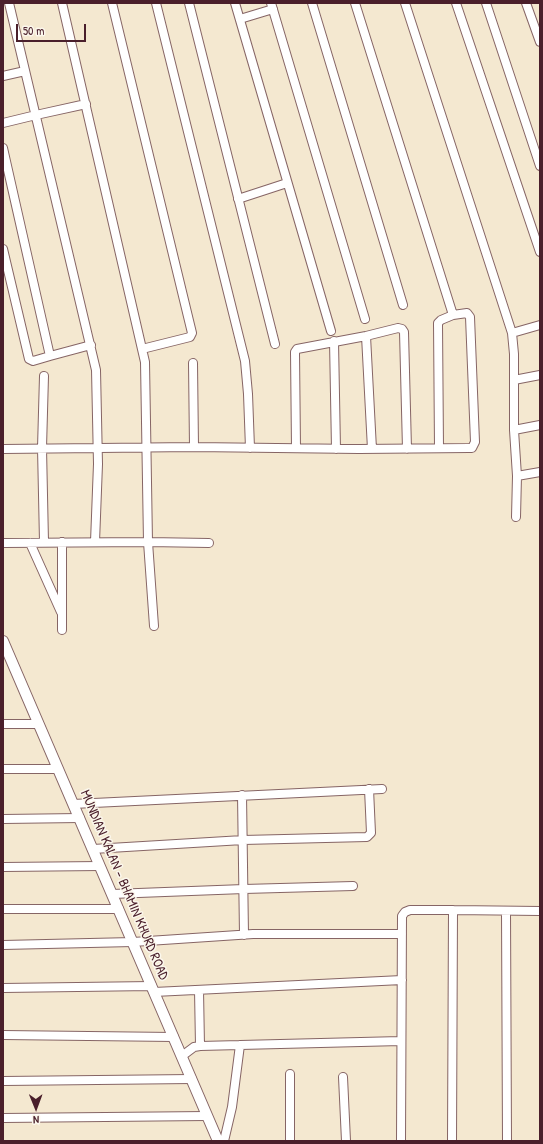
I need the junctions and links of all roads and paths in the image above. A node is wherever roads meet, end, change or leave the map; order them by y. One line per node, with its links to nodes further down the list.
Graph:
1 (9, 3): 16 (street)
2 (62, 3): 18 (street)
3 (112, 3): 38 (street)
4 (156, 3): 50 (street)
5 (189, 3): 24 (street)
6 (235, 3): 14 (street)
7 (312, 3): 28 (street)
8 (355, 3): 29 (street)
9 (405, 3): 33 (street)
10 (456, 3): 26 (street)
11 (486, 3): 22 (street)
12 (526, 3): 15 (street)
13 (272, 6): 14 (street); 30 (street)
14 (240, 19): 23 (street)
15 (540, 42)
16 (25, 71): 17 (street); 19 (street)
17 (3, 76)
18 (86, 104): 19 (street); 38 (street)
19 (36, 115): 20 (street); 37 (street)
20 (3, 123)
21 (3, 148): 39 (street)
22 (540, 166)
23 (287, 183): 24 (street); 32 (street)
24 (238, 199): 36 (street)
25 (3, 249): 27 (street)
26 (540, 252)
27 (6, 279): 39 (street)
28 (403, 305)
29 (453, 315): 52 (street); 52 (street)
30 (365, 319)
31 (540, 326): 33 (street)
32 (331, 331)
33 (512, 332): 43 (street)
34 (366, 336): 35 (street); 55 (street); 56 (street)
35 (334, 341): 51 (street); 54 (street)
36 (275, 344)
37 (91, 345): 39 (street); 46 (street)
38 (142, 349): 47 (street)
39 (50, 356)
40 (193, 363): 48 (street)
41 (540, 375): 43 (street)
42 (44, 376): 49 (street)
43 (514, 380): 45 (street)
44 (540, 425): 45 (street)
45 (514, 430): 58 (street)
46 (98, 447): 47 (street); 49 (street); 63 (street)
47 (147, 447): 48 (street); 64 (street)
48 (194, 447): 50 (street)
49 (42, 448): 53 (street); 61 (street)
50 (250, 448): 51 (street)
51 (296, 448): 54 (street)
52 (439, 448): 56 (street)
53 (3, 449)
54 (336, 449): 55 (street)
55 (372, 449): 56 (street)
56 (407, 449)
57 (540, 472): 58 (street)
58 (517, 476): 59 (street)
59 (516, 517)
60 (30, 542): 61 (street); 65 (street); 67 (street)
61 (44, 542): 62 (street)
62 (62, 542): 63 (street); 67 (street)
63 (95, 542): 64 (street)
64 (148, 542): 66 (street); 68 (street)
65 (3, 543)
66 (209, 543)
67 (62, 616): 69 (street)
68 (154, 626)
69 (62, 630)
70 (3, 641): 72 (street, MUNDIAN KALAN - BHAMIN KHURD ROAD)
71 (3, 724): 72 (street)
72 (39, 724): 74 (street, MUNDIAN KALAN - BHAMIN KHURD ROAD)
73 (3, 769): 74 (street)
74 (58, 769): 78 (street, MUNDIAN KALAN - BHAMIN KHURD ROAD)
75 (369, 789): 76 (street); 77 (street); 81 (street)
76 (382, 789)
77 (242, 795): 78 (street); 81 (street)
78 (73, 804): 79 (street, MUNDIAN KALAN - BHAMIN KHURD ROAD)
79 (80, 818): 80 (street); 82 (street, MUNDIAN KALAN - BHAMIN KHURD ROAD)
80 (3, 819)
81 (243, 840): 82 (street); 86 (street)
82 (93, 849): 83 (street, MUNDIAN KALAN - BHAMIN KHURD ROAD)
83 (100, 866): 84 (street); 87 (street, MUNDIAN KALAN - BHAMIN KHURD ROAD)
84 (3, 867)
85 (353, 886): 86 (street)
86 (244, 889): 87 (street); 94 (street)
87 (112, 894): 89 (street, MUNDIAN KALAN - BHAMIN KHURD ROAD)
88 (3, 909): 89 (street)
89 (119, 909): 95 (street, MUNDIAN KALAN - BHAMIN KHURD ROAD)
90 (453, 910): 91 (street); 93 (street); 119 (street)
91 (506, 911): 92 (street); 120 (street)
92 (540, 911)
93 (402, 934): 94 (street); 97 (street)
94 (244, 935): 95 (street)
95 (133, 942): 96 (street); 99 (street, MUNDIAN KALAN - BHAMIN KHURD ROAD)
96 (3, 945)
97 (402, 980): 100 (street); 103 (street)
98 (3, 988): 99 (street)
99 (153, 989): 100 (street); 102 (street, MUNDIAN KALAN - BHAMIN KHURD ROAD)
100 (199, 990): 105 (street)
101 (3, 1035): 102 (street)
102 (174, 1037): 106 (street, MUNDIAN KALAN - BHAMIN KHURD ROAD)
103 (401, 1041): 104 (street); 118 (street)
104 (240, 1045): 105 (street); 114 (street)
105 (200, 1046): 106 (street)
106 (182, 1056): 109 (street, MUNDIAN KALAN - BHAMIN KHURD ROAD)
107 (290, 1074): 115 (street)
108 (343, 1076): 117 (street)
109 (192, 1079): 110 (street); 111 (street, MUNDIAN KALAN - BHAMIN KHURD ROAD)
110 (3, 1080)
111 (207, 1116): 112 (street); 113 (street, MUNDIAN KALAN - BHAMIN KHURD ROAD)
112 (3, 1118)
113 (218, 1141)
114 (224, 1141)
115 (290, 1141)
116 (341, 1141): 117 (street)
117 (346, 1141)
118 (401, 1141)
119 (452, 1141)
120 (507, 1141)

